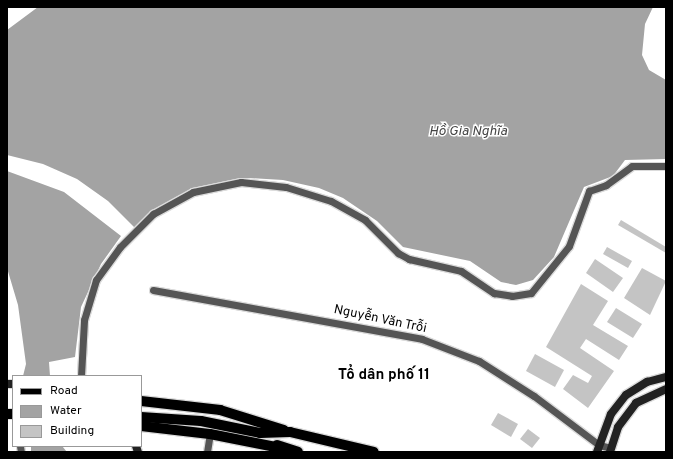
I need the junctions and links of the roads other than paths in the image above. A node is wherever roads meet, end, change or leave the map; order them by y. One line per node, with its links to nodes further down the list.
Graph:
1 (666, 166): 3 (street)
2 (154, 290): 13 (street, Nguyễn Văn Trỗi)
3 (81, 375)
4 (666, 377): 13 (street)
5 (666, 389): 14 (street)
6 (142, 401): 10 (main road)
7 (142, 417): 9 (main road)
8 (142, 426): 11 (main road)
9 (256, 432): 10 (main road); 12 (main road)
10 (290, 432): 17 (main road)
11 (210, 434): 12 (main road); 15 (street)
12 (281, 448): 16 (main road)
13 (598, 448): 14 (street)
14 (610, 450)
15 (207, 452)
16 (298, 452)
17 (374, 452)

